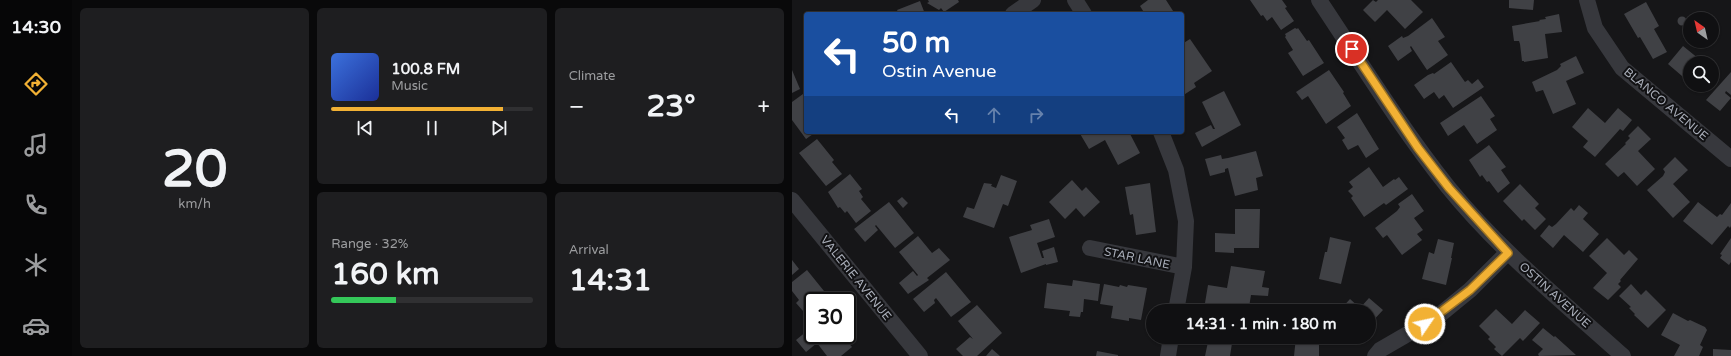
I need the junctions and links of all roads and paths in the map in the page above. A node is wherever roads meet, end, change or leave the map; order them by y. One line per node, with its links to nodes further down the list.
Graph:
1 (1033, 0): 5 (street)
2 (1075, 0): 6 (street)
3 (1319, 0): 11 (street, OSTIN AVENUE)
4 (1586, 0): 8 (street, BLANCO AVENUE)
5 (1016, 12)
6 (1083, 12)
7 (1162, 134): 12 (street)
8 (1731, 159)
9 (792, 200): 15 (street, VALERIE AVENUE)
10 (1090, 248): 12 (street, STAR LANE)
11 (1508, 253): 17 (street); 18 (street, OSTIN AVENUE)
12 (1184, 267): 13 (street)
13 (1177, 304)
14 (1170, 344): 16 (street)
15 (920, 356)
16 (1168, 356)
17 (1375, 356)
18 (1623, 356)

